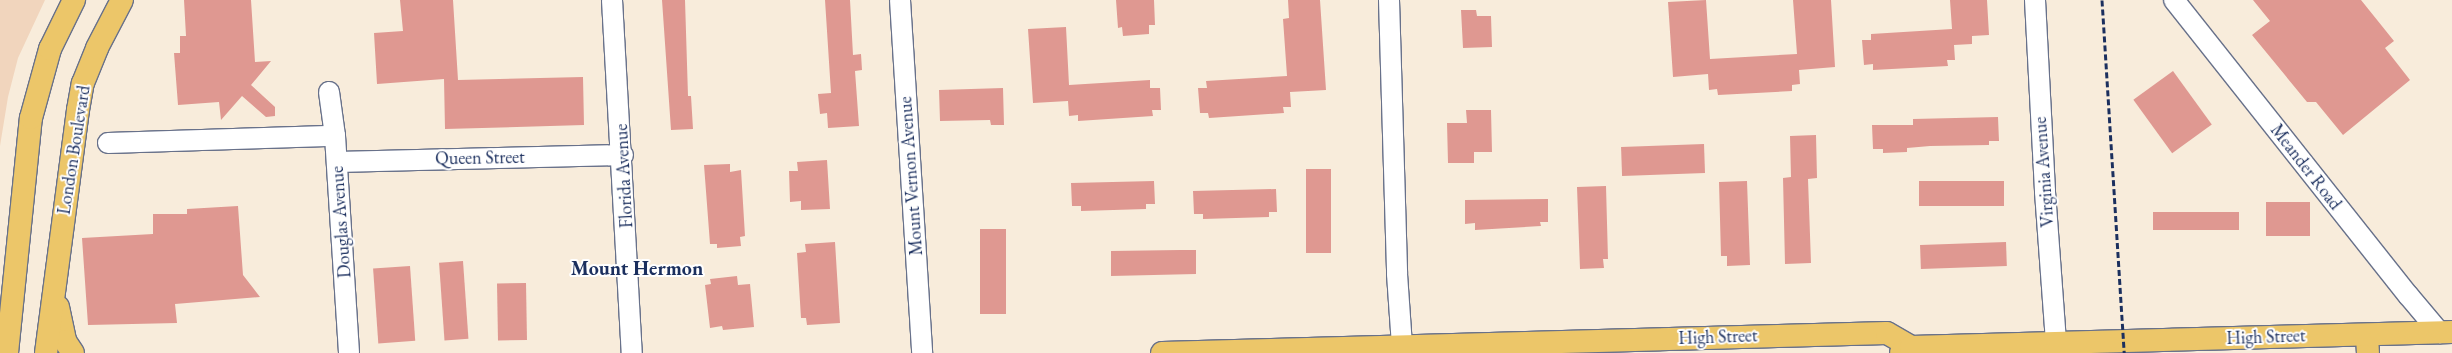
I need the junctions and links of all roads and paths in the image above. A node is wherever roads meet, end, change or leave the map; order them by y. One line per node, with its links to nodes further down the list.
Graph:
1 (74, 0): 13 (main road)
2 (122, 0): 14 (main road, London Boulevard)
3 (612, 0): 11 (street, Florida Avenue)
4 (900, 0): 27 (street, Mount Vernon Avenue)
5 (1389, 0): 19 (street)
6 (2035, 0): 17 (street, Virginia Avenue)
7 (2174, 0): 16 (street, Meander Road)
8 (330, 92): 9 (street, Douglas Avenue)
9 (335, 136): 10 (street); 12 (street, Douglas Avenue)
10 (108, 143)
11 (623, 155): 12 (street, Queen Street); 26 (street, Florida Avenue)
12 (337, 162): 25 (street, Douglas Avenue)
13 (15, 268): 15 (main road); 22 (main road)
14 (55, 283): 23 (main road, London Boulevard); 24 (main road)
15 (0, 314)
16 (2446, 332): 18 (main road, High Street)
17 (2056, 343): 18 (main road, High Street); 21 (main road, High Street)
18 (2368, 344)
19 (1402, 346): 20 (main road, High Street); 29 (main road, High Street)
20 (1604, 347): 21 (main road, High Street)
21 (1906, 350)
22 (7, 353)
23 (46, 353)
24 (73, 353)
25 (349, 353)
26 (632, 353)
27 (922, 353)
28 (1162, 353): 29 (main road, High Street)
29 (1202, 353)

